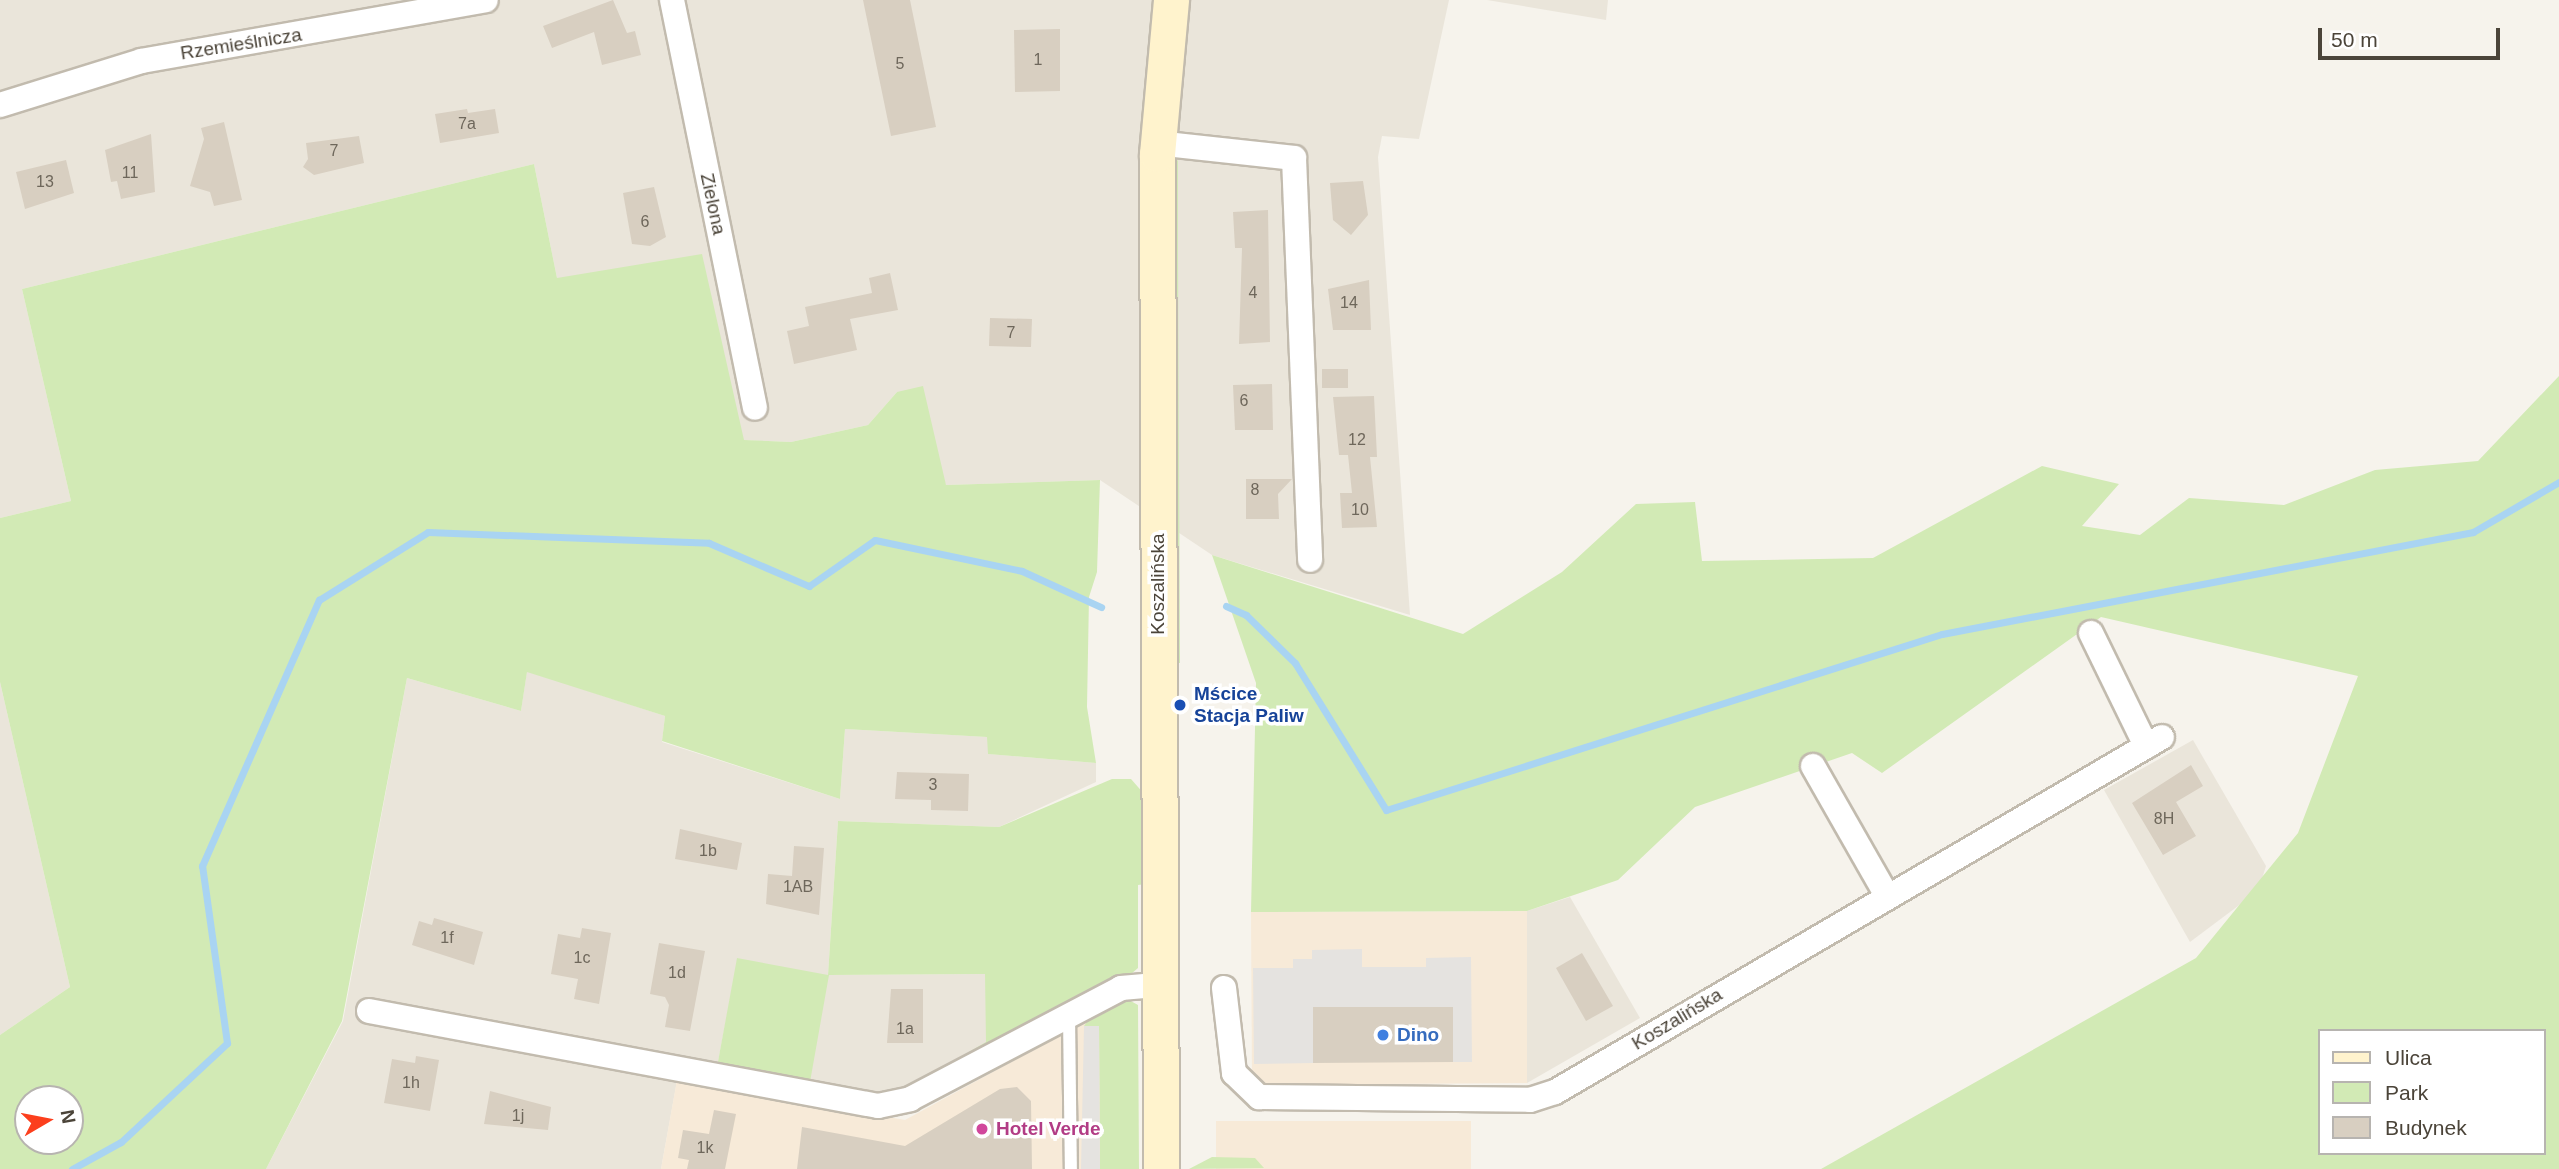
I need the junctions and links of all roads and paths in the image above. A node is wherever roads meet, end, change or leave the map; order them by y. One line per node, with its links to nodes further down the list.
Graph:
1 (486, 0): 4 (street, Rzemieślnicza)
2 (671, 0): 6 (street, Zielona)
3 (1171, 0): 5 (main road, Koszalińska)
4 (0, 105)
5 (1157, 143): 7 (street); 11 (main road, Koszalińska)
6 (755, 408)
7 (1310, 560)
8 (2091, 633): 10 (street, Koszalińska)
9 (1813, 766): 10 (street)
10 (1886, 894): 12 (street, Koszalińska)
11 (1159, 985): 14 (street); 16 (main road, Koszalińska)
12 (1224, 988)
13 (369, 1011): 14 (street)
14 (1069, 1014): 15 (lane)
15 (1071, 1169)
16 (1161, 1169)

